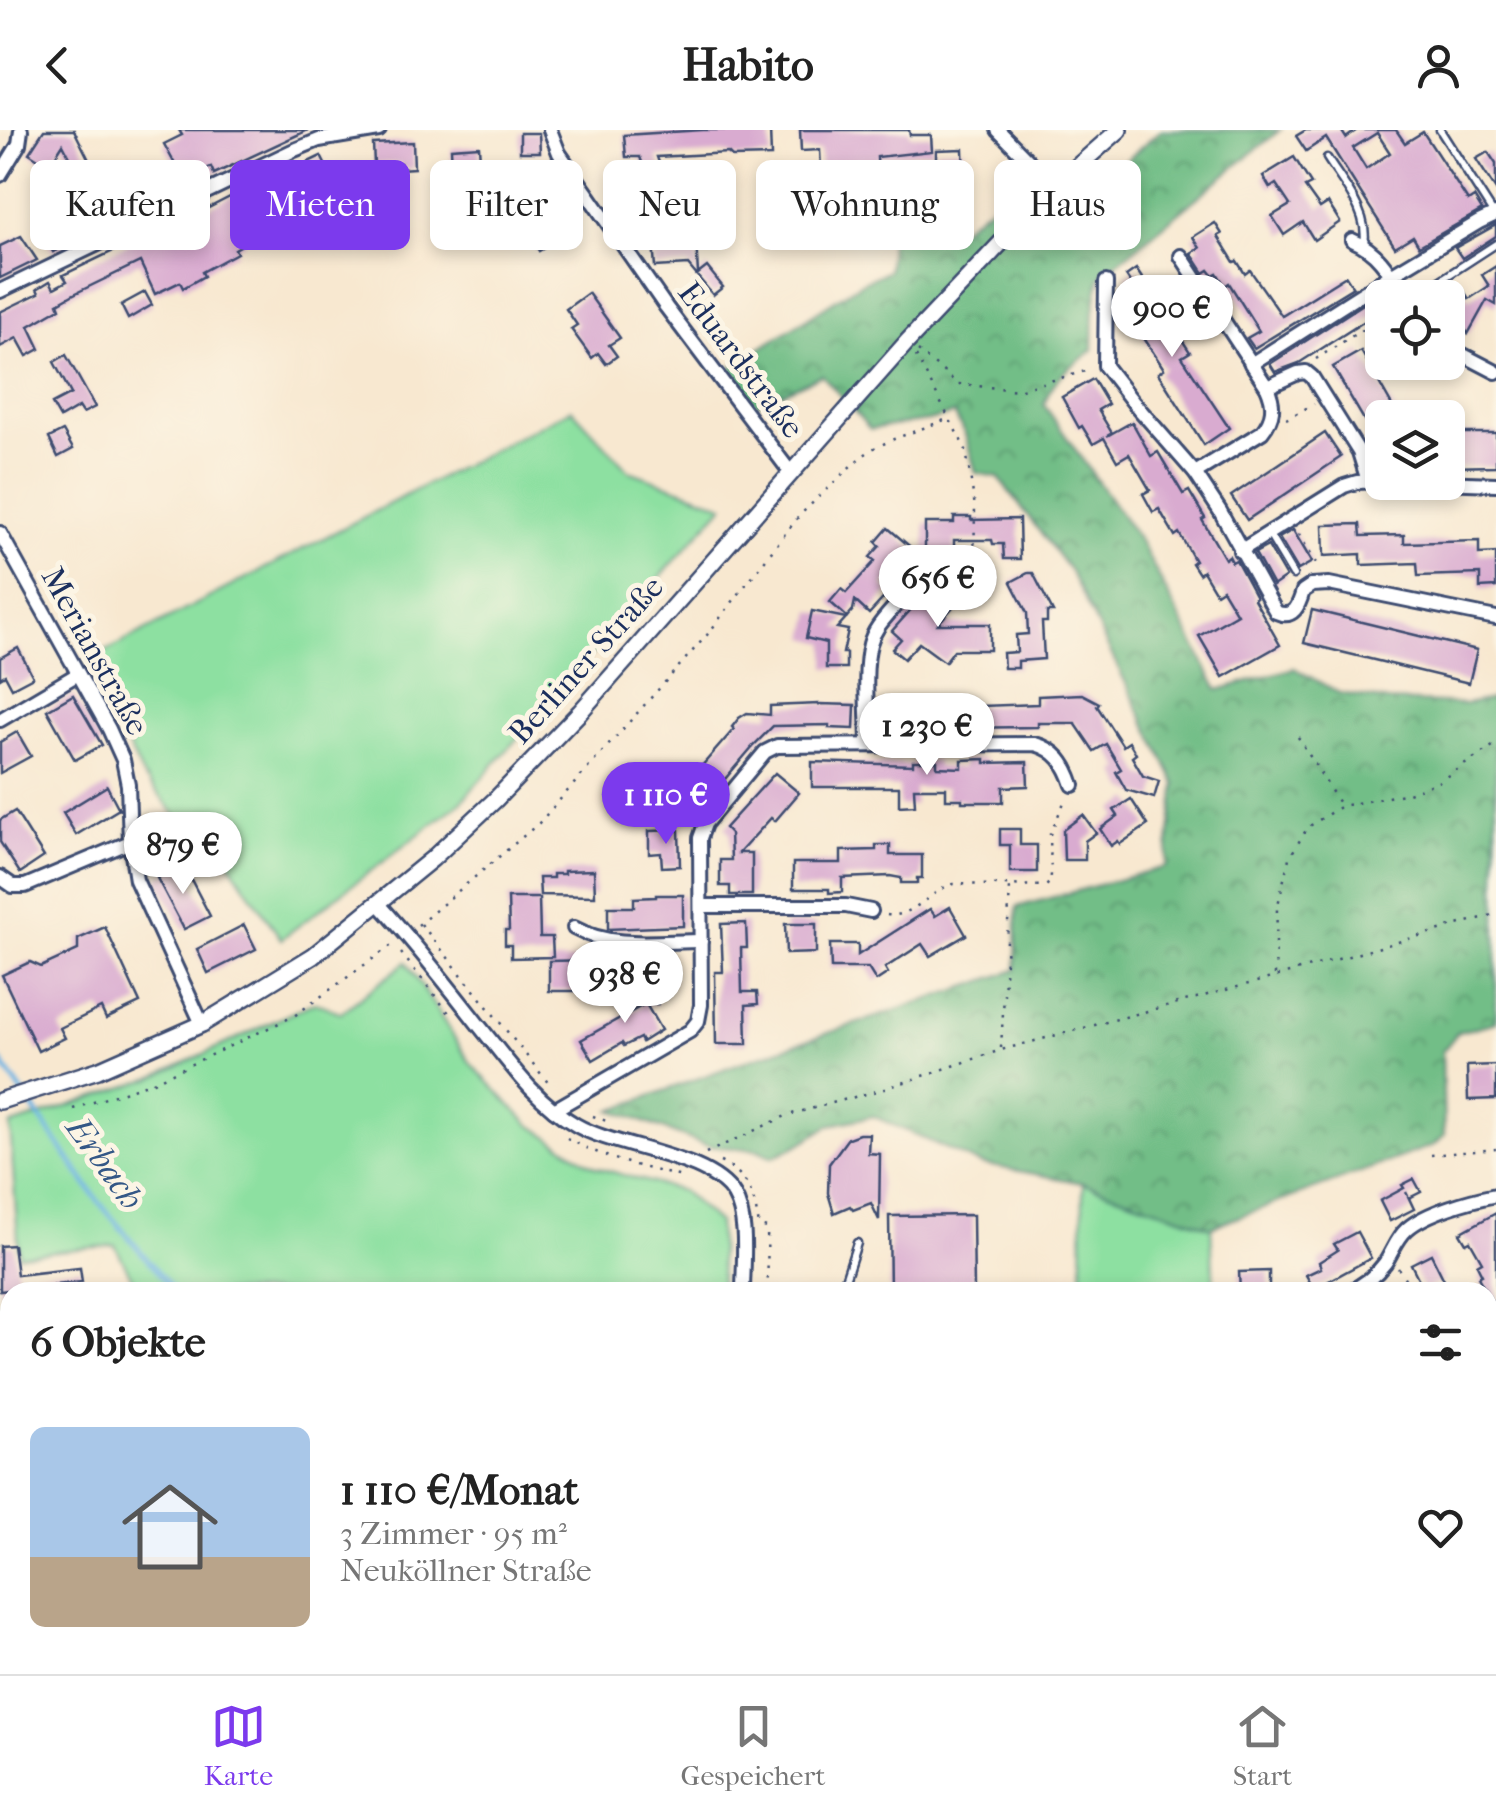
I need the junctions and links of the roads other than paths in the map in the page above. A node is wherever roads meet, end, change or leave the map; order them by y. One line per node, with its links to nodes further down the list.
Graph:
1 (20, 130): 10 (street)
2 (379, 130): 20 (street)
3 (550, 130): 26 (street, Eduardstraße)
4 (998, 130): 8 (street)
5 (1120, 130): 9 (street, Berliner Straße)
6 (1440, 130): 11 (lane)
7 (1326, 158): 12 (lane)
8 (1027, 160)
9 (1085, 160)
10 (0, 175)
11 (1495, 214): 16 (street)
12 (1358, 242): 16 (street)
13 (1496, 244): 18 (lane)
14 (994, 250): 26 (street, Berliner Straße)
15 (1181, 256): 22 (street)
16 (1391, 275): 17 (street); 22 (street)
17 (1394, 280)
18 (1441, 280)
19 (1106, 282): 27 (street)
20 (0, 291)
21 (1465, 356): 23 (street)
22 (1252, 364): 24 (street)
23 (1496, 372)
24 (1267, 387): 25 (street); 27 (street)
25 (1365, 463)
26 (791, 473): 43 (street, Berliner Straße)
27 (1195, 473): 33 (street)
28 (1365, 483): 32 (street)
29 (1465, 483): 30 (street)
30 (1496, 484)
31 (0, 532): 37 (street, Merianstraße)
32 (1268, 534): 33 (street); 34 (lane)
33 (1240, 550): 36 (street)
34 (1293, 574)
35 (977, 588): 39 (street)
36 (1496, 618)
37 (78, 674): 38 (street); 41 (street, Merianstraße)
38 (0, 720)
39 (868, 744): 40 (street); 44 (street)
40 (1073, 785)
41 (130, 842): 42 (street); 48 (street, Merianstraße)
42 (0, 877)
43 (380, 904): 48 (street, Berliner Straße); 50 (street)
44 (701, 906): 45 (street); 47 (street)
45 (871, 911)
46 (574, 928): 47 (street)
47 (702, 940): 50 (street)
48 (202, 1024): 49 (street, Berliner Straße)
49 (8, 1099)
50 (554, 1110): 53 (street)
51 (1496, 1195): 55 (street)
52 (856, 1243): 54 (lane)
53 (743, 1282)
54 (844, 1282)
55 (1363, 1282)

